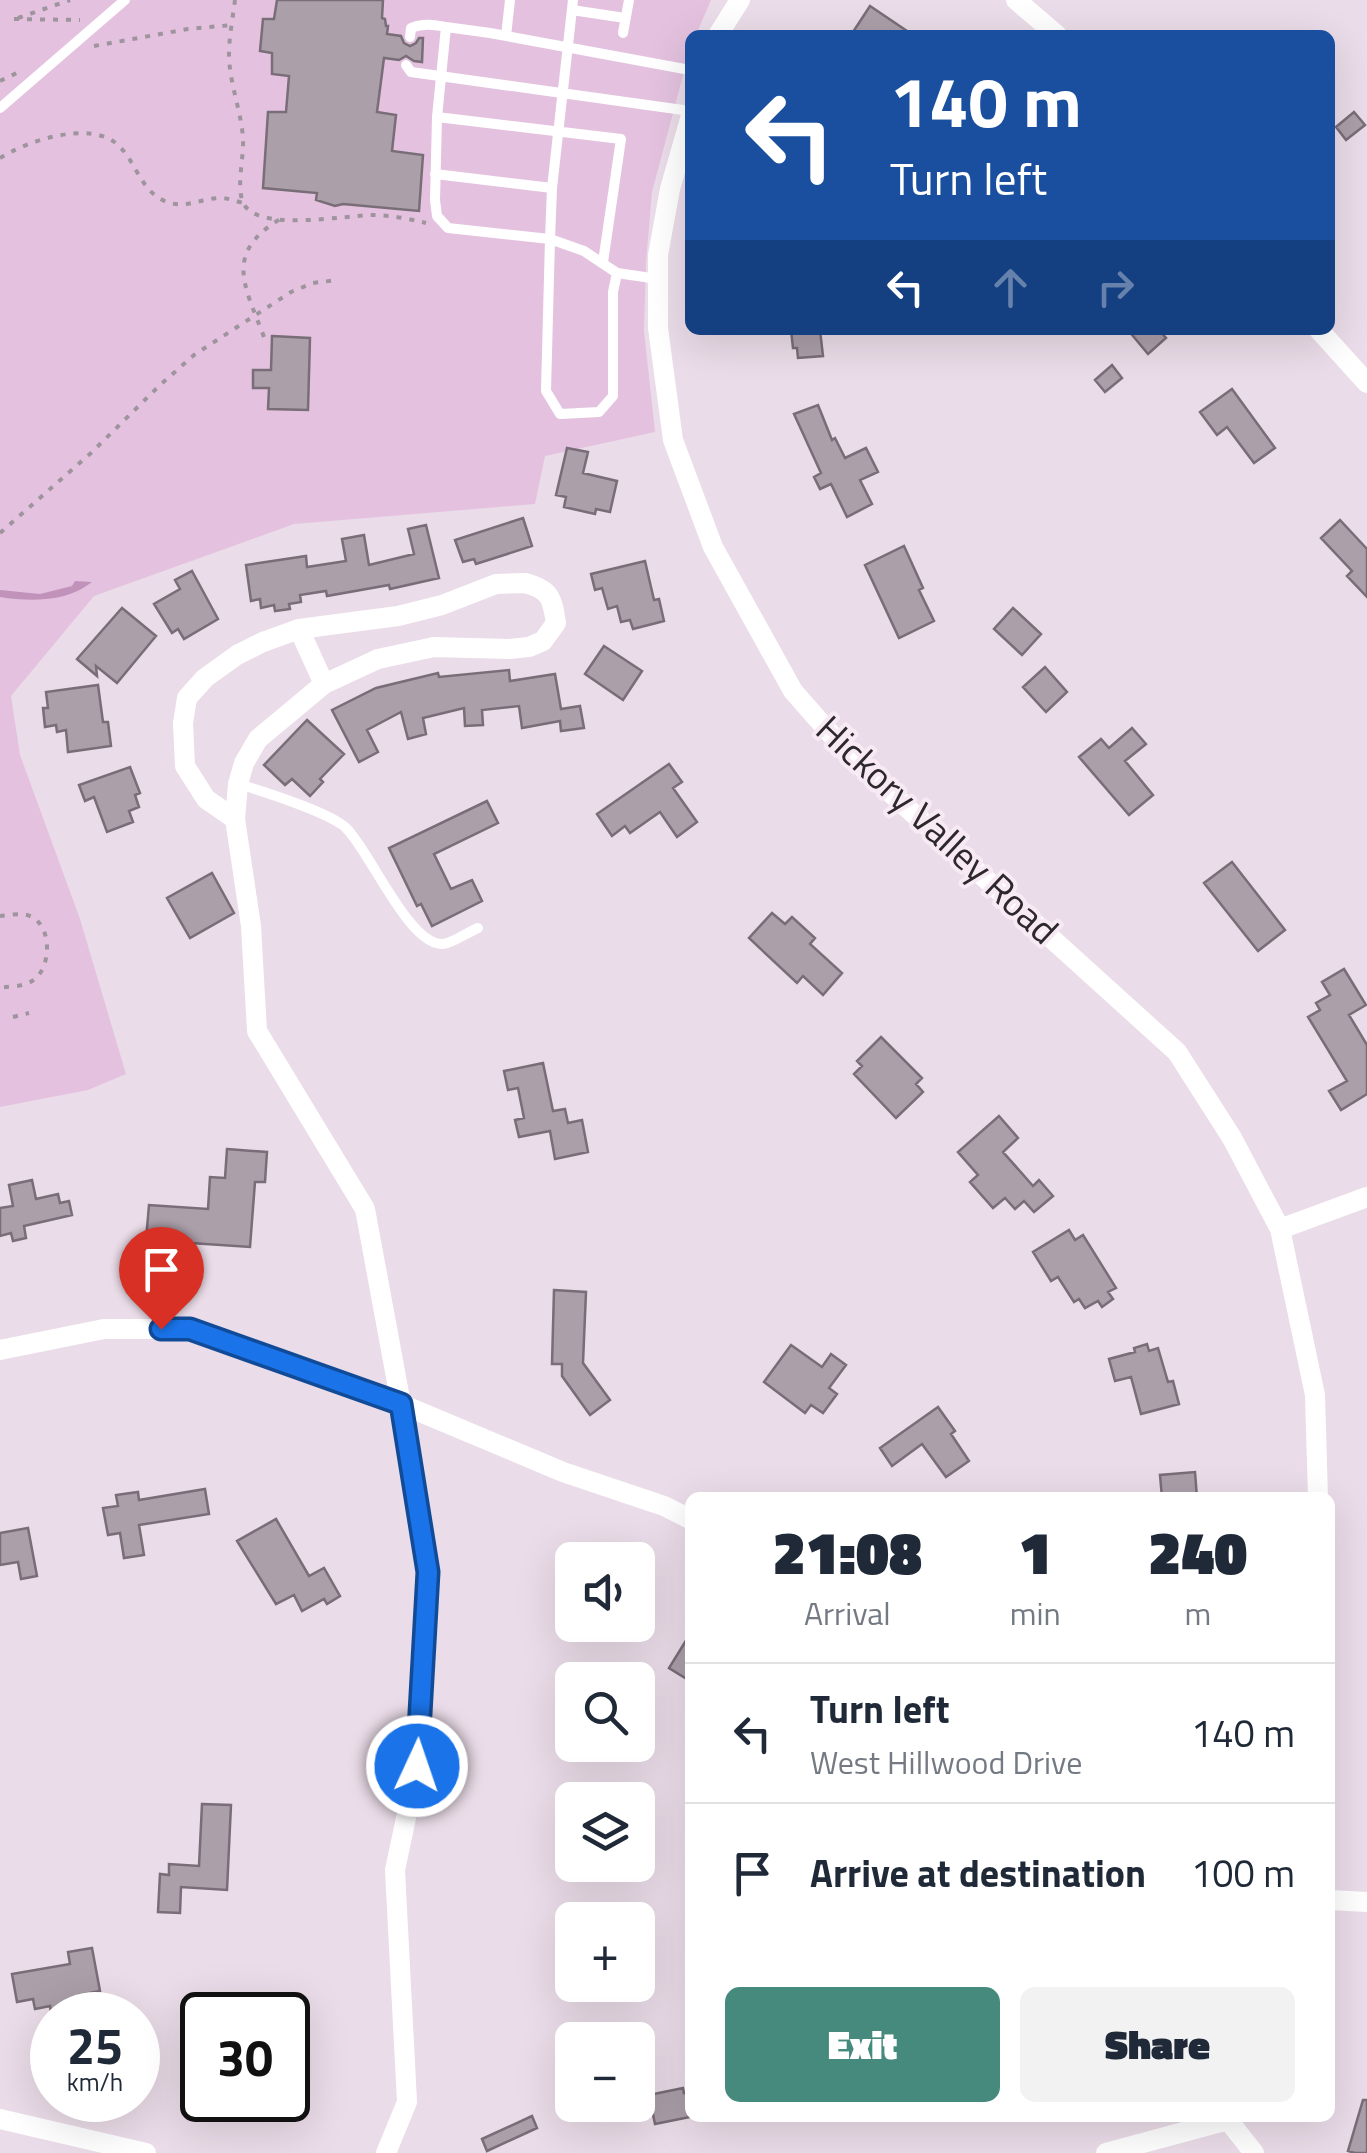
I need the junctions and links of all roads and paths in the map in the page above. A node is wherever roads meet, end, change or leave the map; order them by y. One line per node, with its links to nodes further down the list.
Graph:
1 (70, 0): 10 (path)
2 (125, 0): 10 (lane)
3 (235, 0): 11 (path)
4 (510, 0): 16 (lane)
5 (629, 0): 9 (lane)
6 (740, 0): 13 (street)
7 (1016, 0): 14 (street)
8 (572, 5): 9 (lane); 18 (lane)
9 (626, 18): 15 (lane)
10 (101, 20): 19 (lane)
11 (232, 25): 19 (path); 34 (path)
12 (446, 27): 16 (lane); 17 (lane); 23 (lane)
13 (721, 30)
14 (1051, 30)
15 (623, 33)
16 (506, 36): 18 (lane)
17 (410, 37)
18 (568, 48): 22 (lane); 25 (lane)
19 (63, 54): 26 (lane)
20 (406, 64): 23 (lane)
21 (30, 67): 24 (path)
22 (685, 69)
23 (441, 77): 25 (lane); 28 (lane)
24 (0, 81)
25 (563, 93): 27 (lane); 29 (lane)
26 (0, 108)
27 (685, 110)
28 (437, 117): 29 (lane); 32 (lane)
29 (558, 131): 33 (lane); 38 (lane)
30 (685, 137): 41 (street, Hickory Valley Road)
31 (0, 158): 34 (path)
32 (435, 174): 33 (lane); 36 (lane)
33 (552, 188): 37 (lane)
34 (243, 203): 35 (path)
35 (280, 220): 36 (path); 42 (path)
36 (448, 228): 37 (lane)
37 (550, 239): 38 (lane); 39 (lane)
38 (603, 262): 39 (lane)
39 (617, 273): 41 (lane)
40 (336, 280): 42 (path)
41 (658, 280): 57 (street, Hickory Valley Road)
42 (256, 315): 44 (path); 46 (path)
43 (1324, 335): 45 (street)
44 (264, 337)
45 (1367, 383)
46 (0, 533)
47 (299, 629): 48 (street); 48 (street); 50 (street)
48 (324, 684): 49 (street)
49 (238, 784): 50 (street); 52 (lane)
50 (236, 818): 59 (street)
51 (0, 916): 53 (path)
52 (478, 928)
53 (0, 988)
54 (28, 1013): 55 (path)
55 (13, 1017)
56 (1367, 1197): 57 (street)
57 (1280, 1229): 60 (street, Hickory Valley Road)
58 (0, 1350): 59 (street)
59 (401, 1404): 61 (street); 68 (street)
60 (1318, 1492)
61 (685, 1516)
62 (1335, 1900): 63 (street)
63 (1367, 1902)
64 (0, 2119): 67 (street)
65 (1218, 2122): 69 (street)
66 (1231, 2122): 70 (street)
67 (146, 2153)
68 (386, 2153)
69 (1106, 2153)
70 (1254, 2153)

